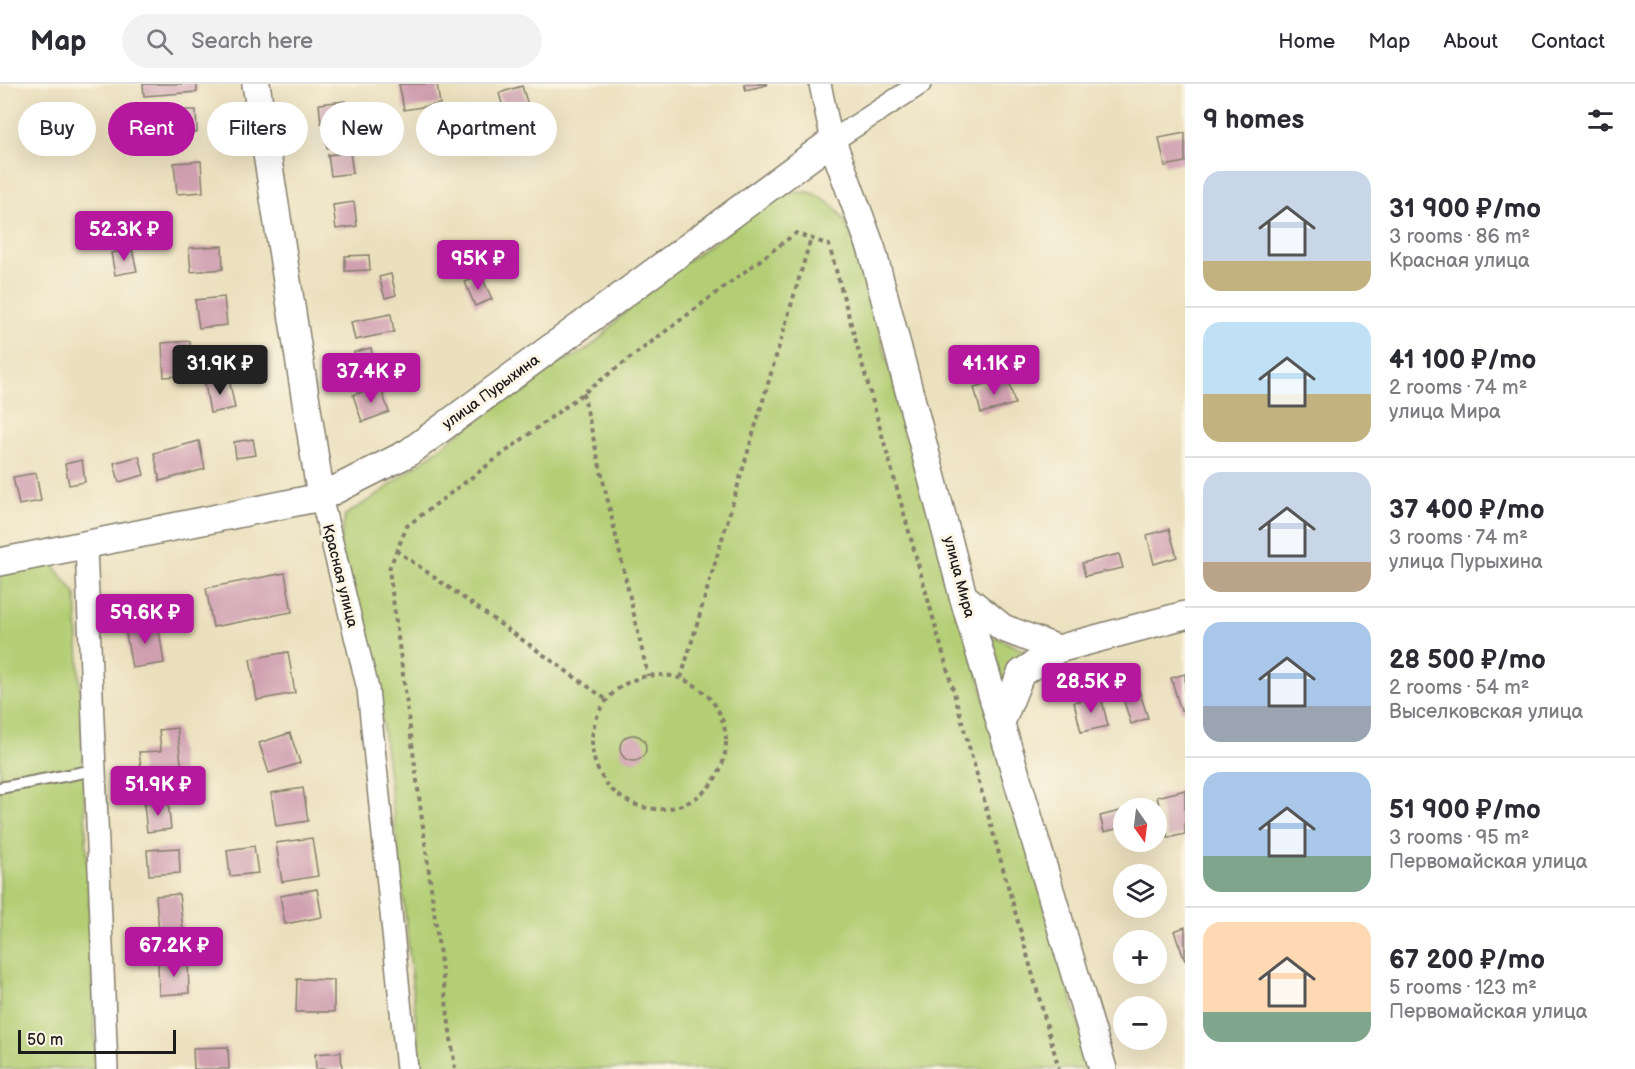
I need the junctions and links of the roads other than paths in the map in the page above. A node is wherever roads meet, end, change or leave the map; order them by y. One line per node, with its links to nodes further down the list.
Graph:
1 (256, 84): 5 (street, Красная улица)
2 (820, 84): 4 (street, улица Мира)
3 (920, 84): 4 (street, улица Пурыхина)
4 (832, 141): 5 (street, улица Пурыхина); 8 (street, улица Мира)
5 (321, 497): 6 (street, улица Пурыхина); 15 (street, Красная улица)
6 (86, 546): 7 (street, улица Пурыхина); 12 (street)
7 (0, 562)
8 (963, 596): 10 (street); 11 (street, улица Мира)
9 (1185, 615): 10 (street)
10 (1058, 649): 11 (street)
11 (1000, 725): 16 (street, улица Мира)
12 (95, 770): 13 (lane); 14 (street)
13 (0, 788)
14 (107, 1069)
15 (407, 1069)
16 (1103, 1069)

